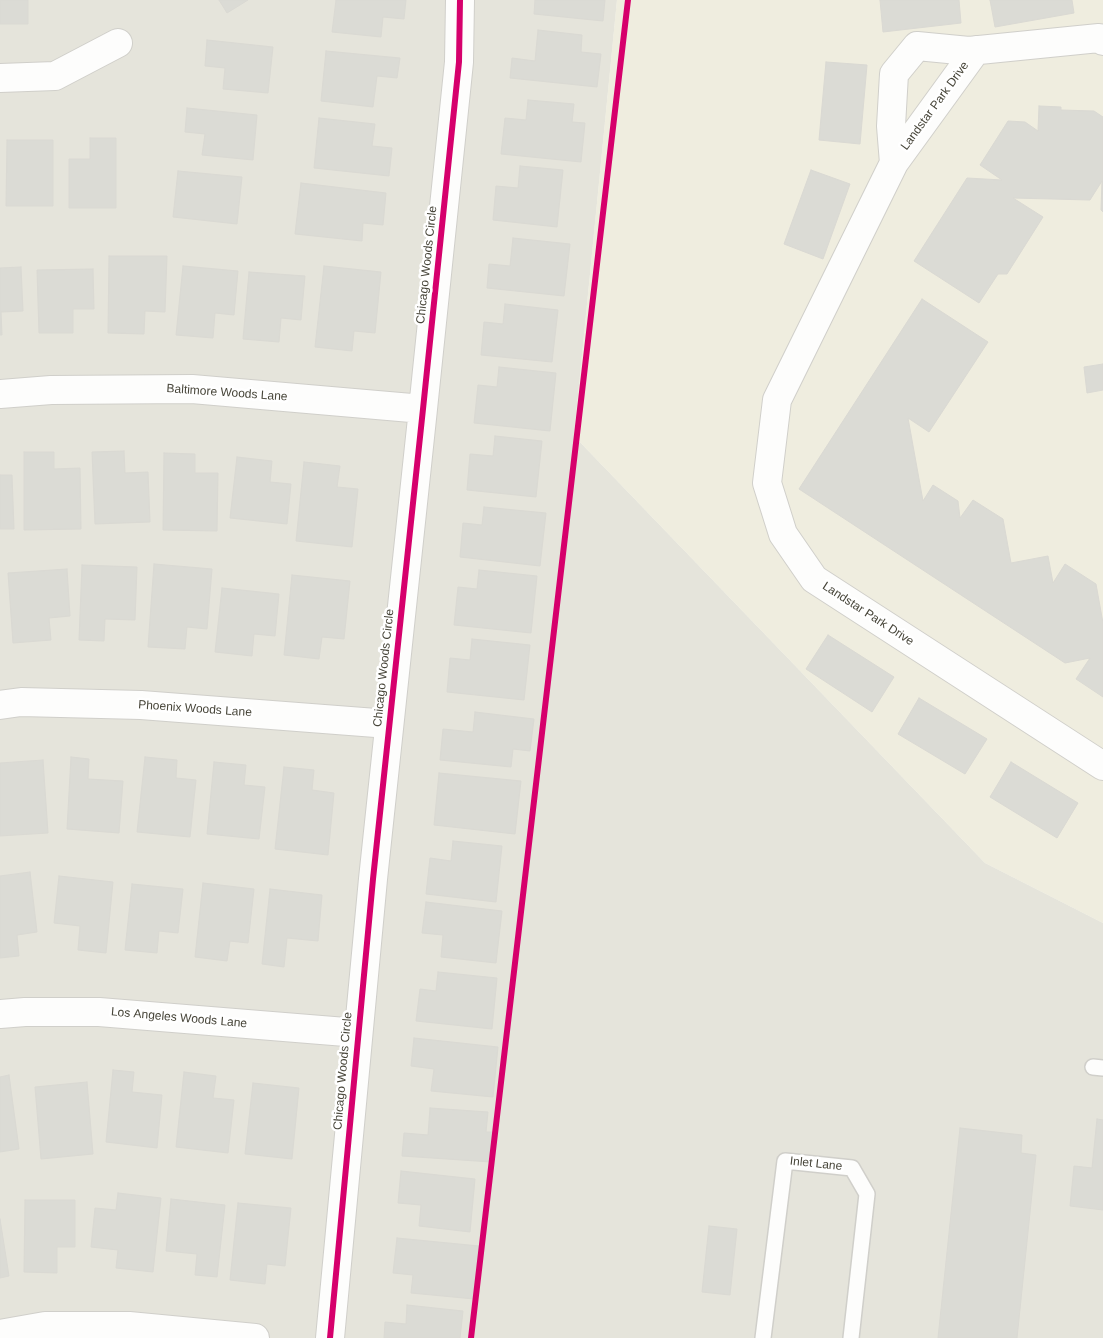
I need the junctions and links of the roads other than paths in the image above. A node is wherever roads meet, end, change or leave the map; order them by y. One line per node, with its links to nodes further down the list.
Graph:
1 (460, 0): 8 (street, Chicago Woods Circle)
2 (1103, 41): 4 (street, Landstar Park Drive)
3 (118, 44): 5 (street)
4 (976, 50): 6 (street, Landstar Park Drive); 6 (street, Landstar Park Drive)
5 (0, 78)
6 (894, 163): 11 (street, Landstar Park Drive)
7 (0, 394): 8 (street, Baltimore Woods Lane)
8 (424, 409): 10 (street, Chicago Woods Circle)
9 (0, 705): 10 (street, Phoenix Woods Lane)
10 (389, 724): 13 (street, Chicago Woods Circle)
11 (1103, 766)
12 (0, 1014): 13 (street, Los Angeles Woods Lane)
13 (358, 1032): 16 (street, Chicago Woods Circle)
14 (0, 1334): 15 (street)
15 (255, 1338)
16 (330, 1338)
17 (763, 1338): 18 (lane, Inlet Lane)
18 (851, 1338)

